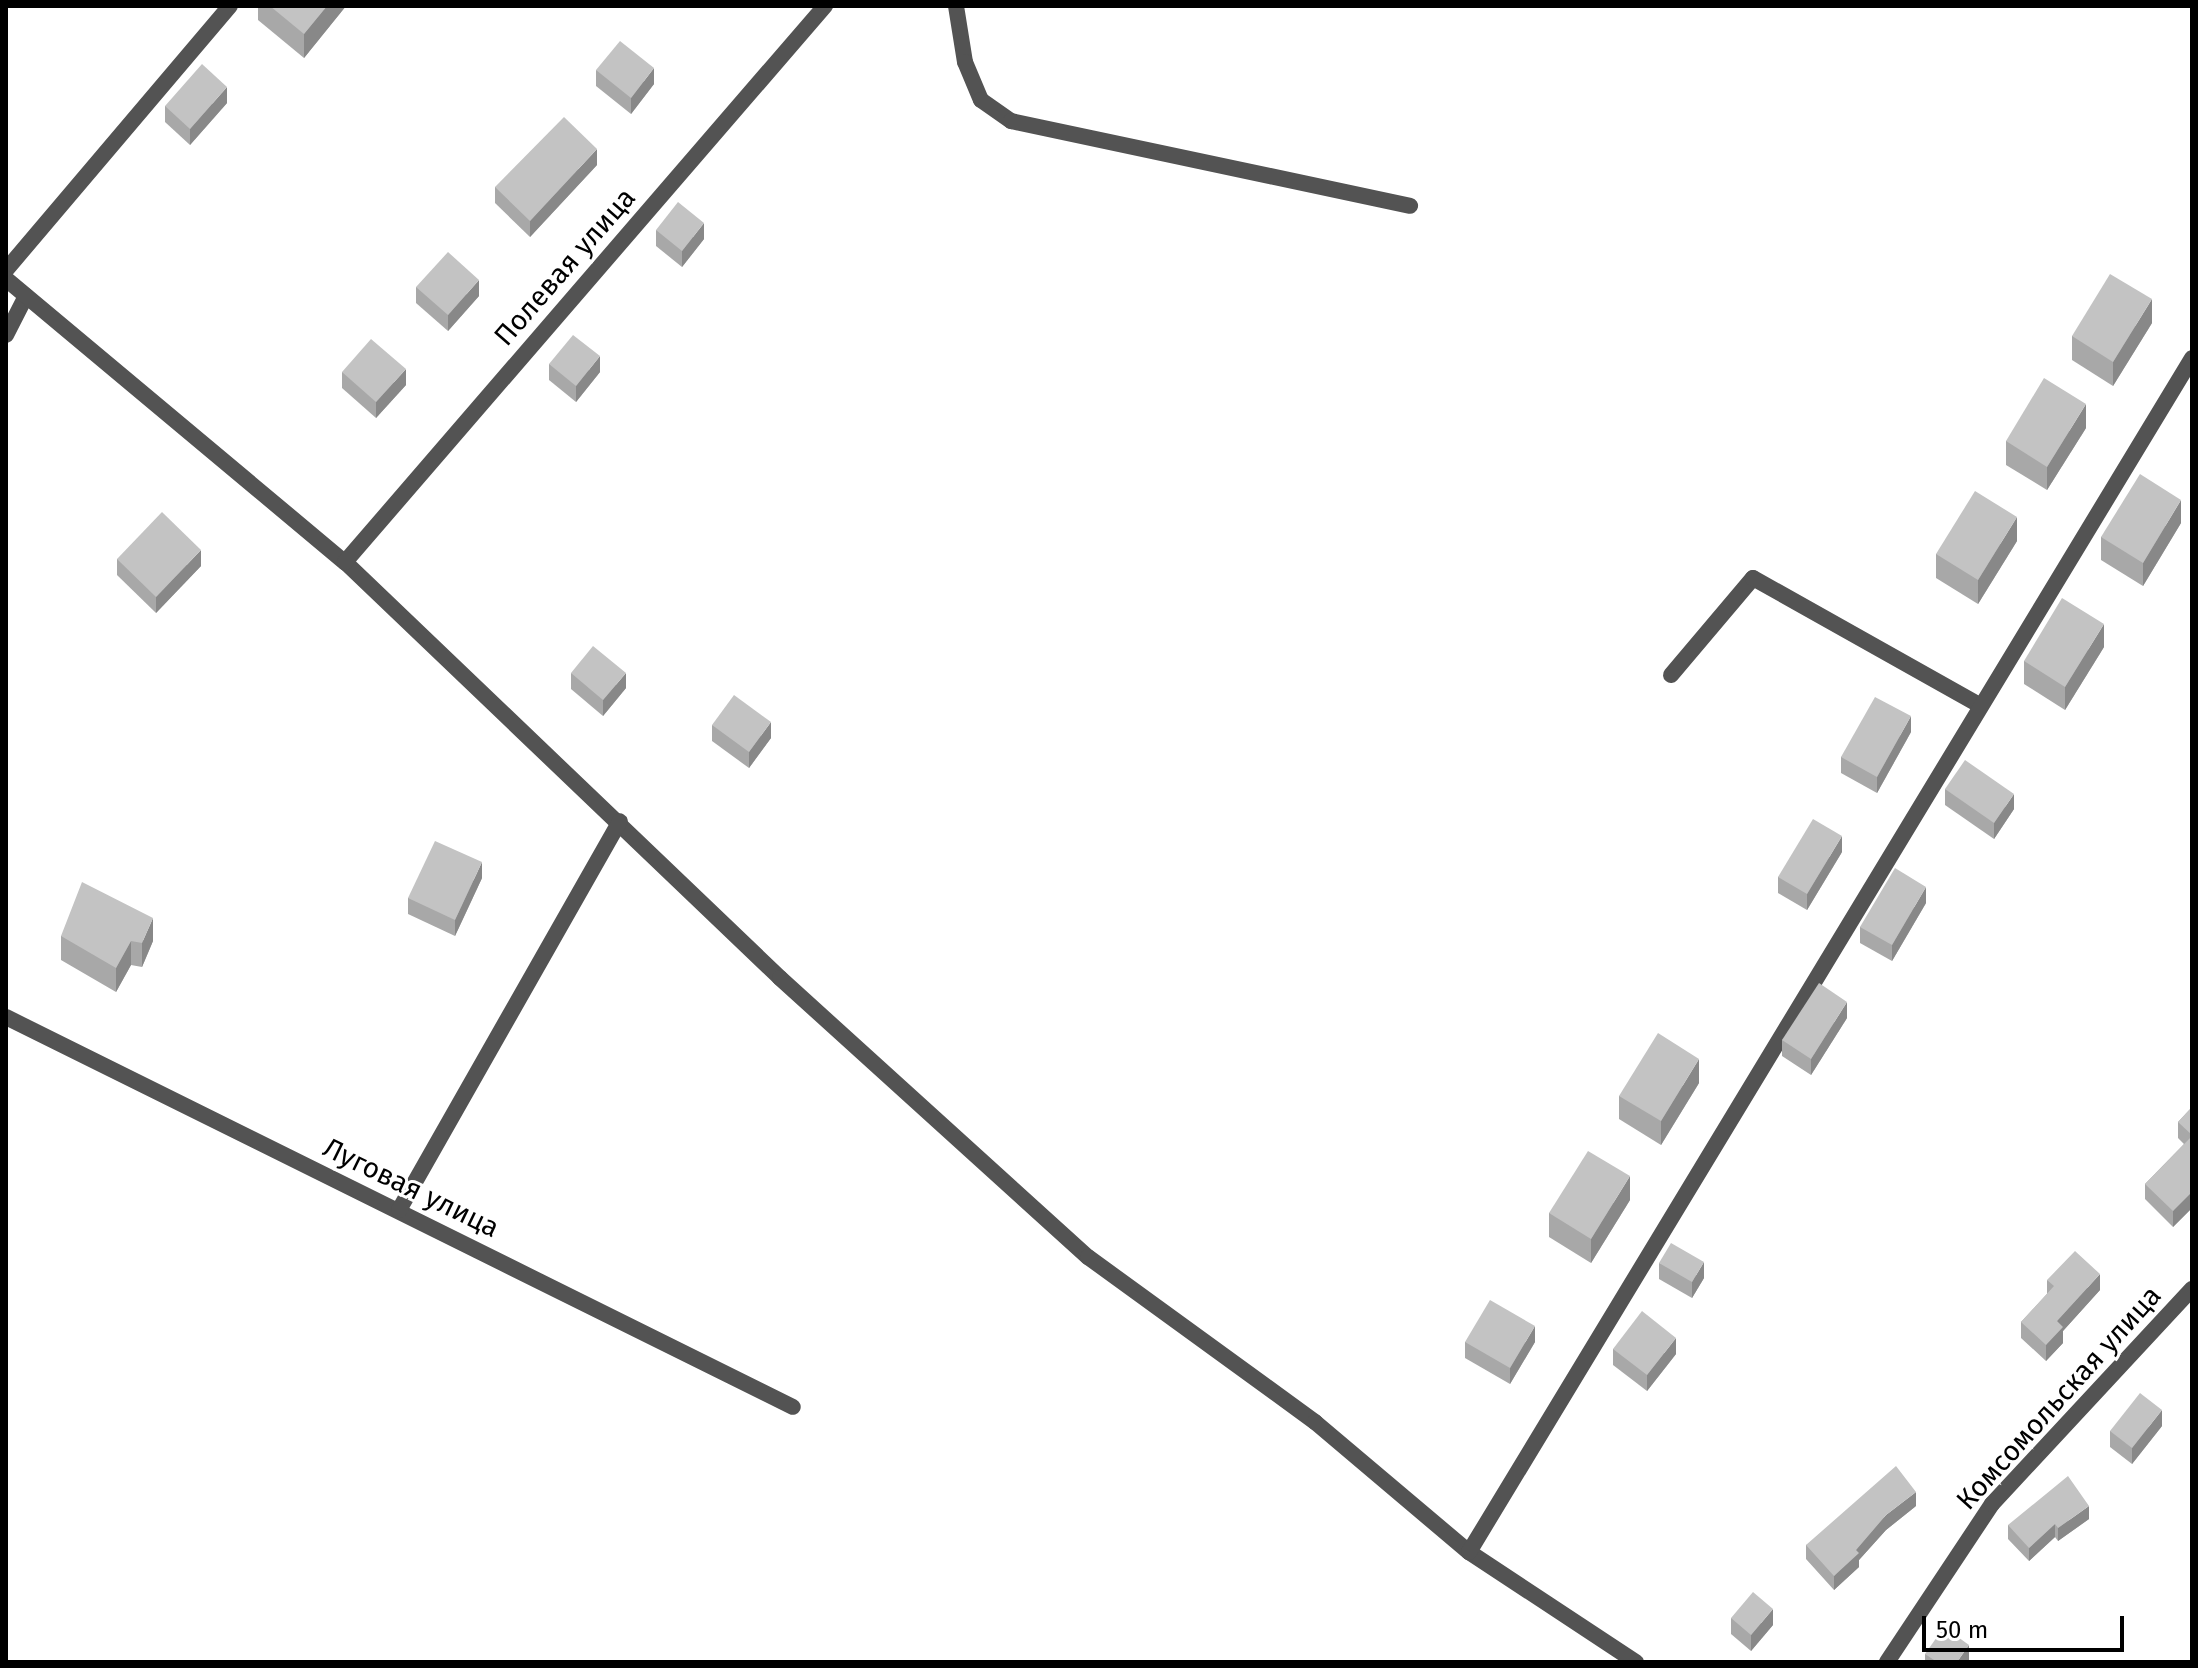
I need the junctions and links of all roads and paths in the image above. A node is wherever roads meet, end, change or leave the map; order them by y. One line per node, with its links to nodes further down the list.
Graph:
1 (230, 6): 5 (street)
2 (825, 6): 10 (street, Полевая улица)
3 (956, 6): 4 (street)
4 (1410, 206)
5 (6, 270)
6 (6, 279): 7 (street)
7 (26, 296): 8 (street); 10 (street)
8 (6, 335)
9 (2192, 358): 12 (street)
10 (345, 562): 13 (street)
11 (1671, 675): 12 (street)
12 (1981, 706): 18 (street)
13 (620, 821): 15 (street); 18 (street)
14 (6, 1017): 15 (street, Луговая улица)
15 (399, 1210): 17 (street, Луговая улица)
16 (2192, 1289): 20 (street, Комсомольская улица)
17 (793, 1407)
18 (1469, 1552): 19 (street)
19 (1636, 1662)
20 (1887, 1662)

